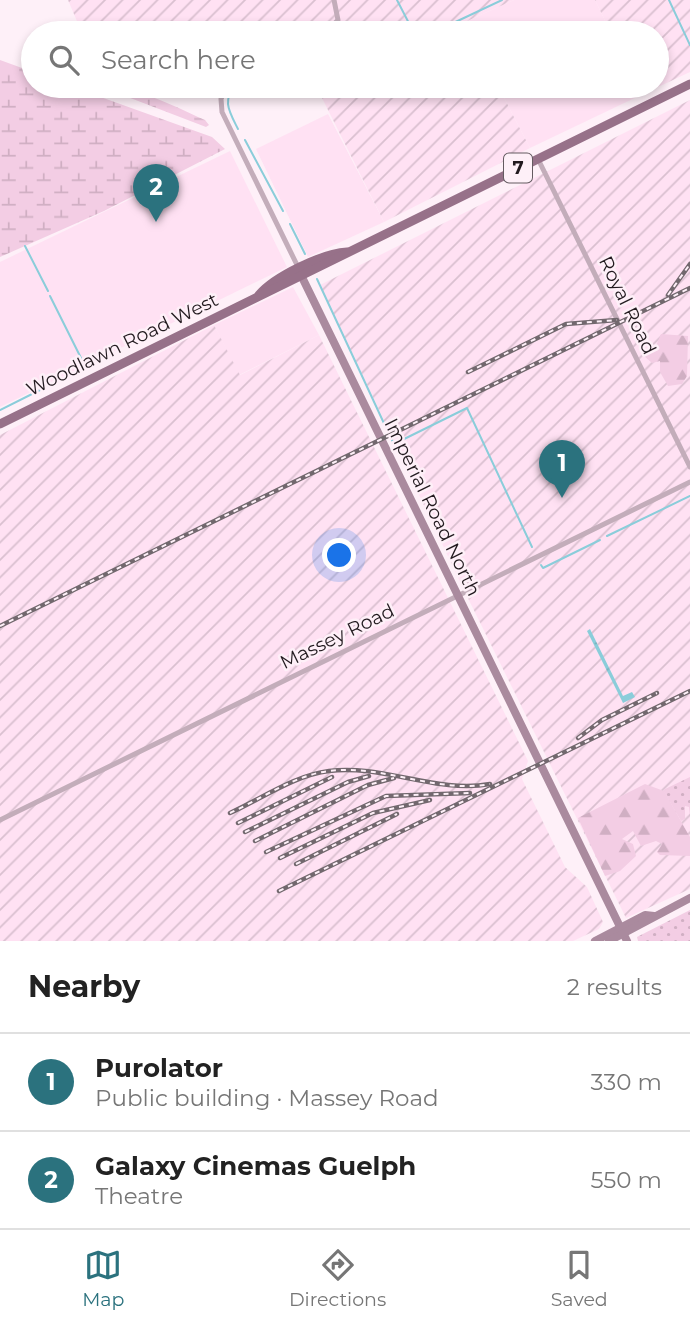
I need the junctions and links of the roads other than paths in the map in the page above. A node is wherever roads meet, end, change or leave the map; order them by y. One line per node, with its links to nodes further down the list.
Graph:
1 (334, 0): 2 (street)
2 (337, 21)
3 (690, 84): 4 (main road, Woodlawn Road West / 7)
4 (669, 94)
5 (221, 98): 8 (street, Imperial Road North)
6 (661, 98): 7 (main road, Woodlawn Road West / 7)
7 (538, 158): 8 (main road, Woodlawn Road West / 7); 10 (street, Royal Road)
8 (300, 273): 9 (main road, Woodlawn Road West / 7); 12 (street, Imperial Road North)
9 (0, 424)
10 (690, 467)
11 (690, 482): 12 (street, Massey Road)
12 (458, 593): 13 (street, Massey Road); 15 (street, Imperial Road North)
13 (0, 820)
14 (690, 898): 15 (street)
15 (624, 934): 16 (street); 17 (street)
16 (594, 941)
17 (609, 941)

